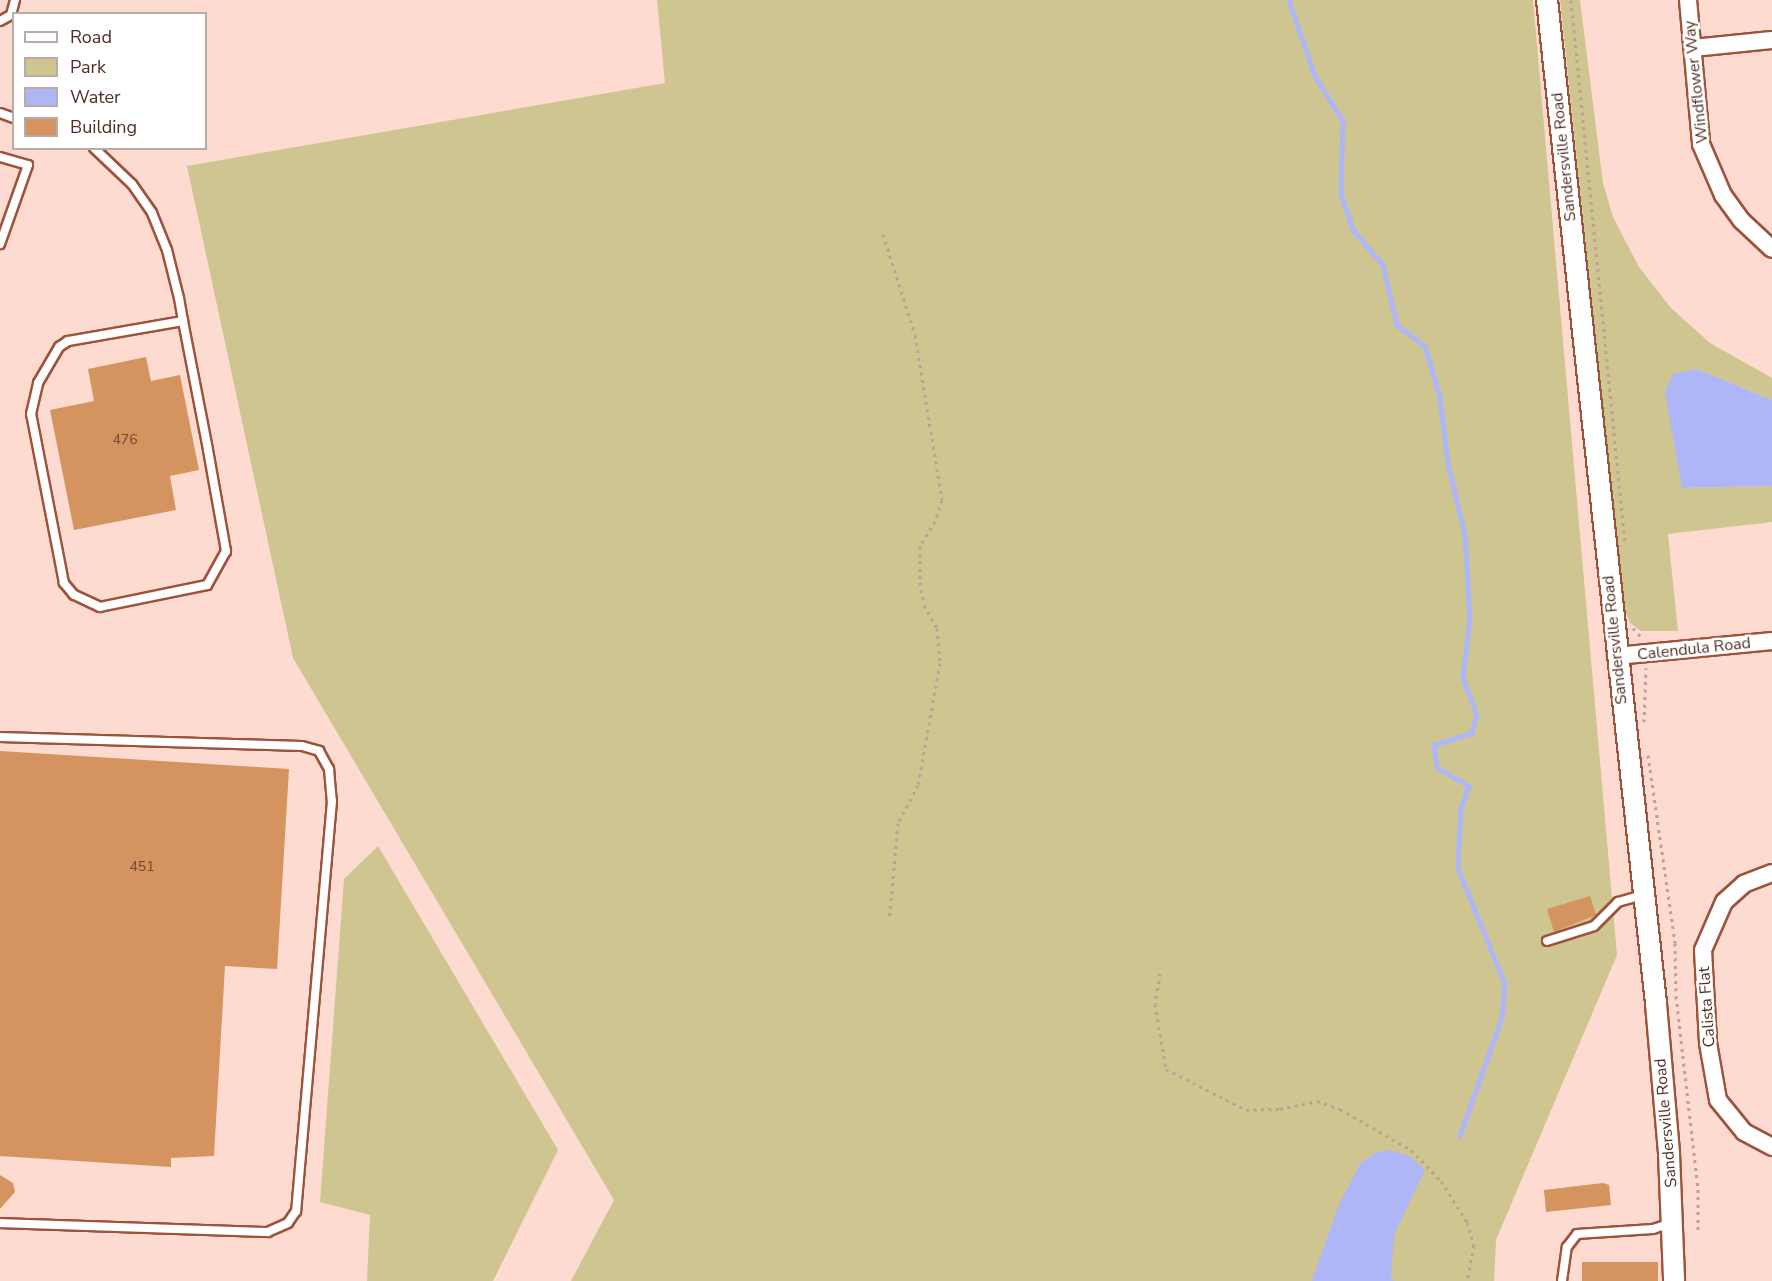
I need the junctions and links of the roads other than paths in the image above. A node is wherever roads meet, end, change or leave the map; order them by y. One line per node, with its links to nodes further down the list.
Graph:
1 (15, 0): 4 (lane)
2 (1547, 0): 13 (street, Sandersville Road)
3 (1688, 0): 6 (street, Windflower Way)
4 (0, 21)
5 (1772, 40): 6 (street)
6 (1693, 48): 10 (street, Windflower Way)
7 (96, 150): 11 (lane)
8 (0, 157): 9 (lane)
9 (0, 244)
10 (1772, 249)
11 (183, 321): 11 (lane)
12 (1772, 641): 13 (street, Calendula Road)
13 (1616, 656): 16 (street, Sandersville Road)
14 (0, 736): 19 (lane)
15 (1772, 873): 18 (street, Calista Flat)
16 (1643, 895): 17 (lane); 20 (street, Sandersville Road)
17 (1547, 940)
18 (1772, 1147)
19 (0, 1223)
20 (1672, 1223): 21 (lane); 22 (street, Sandersville Road)
21 (1562, 1281)
22 (1674, 1281)

